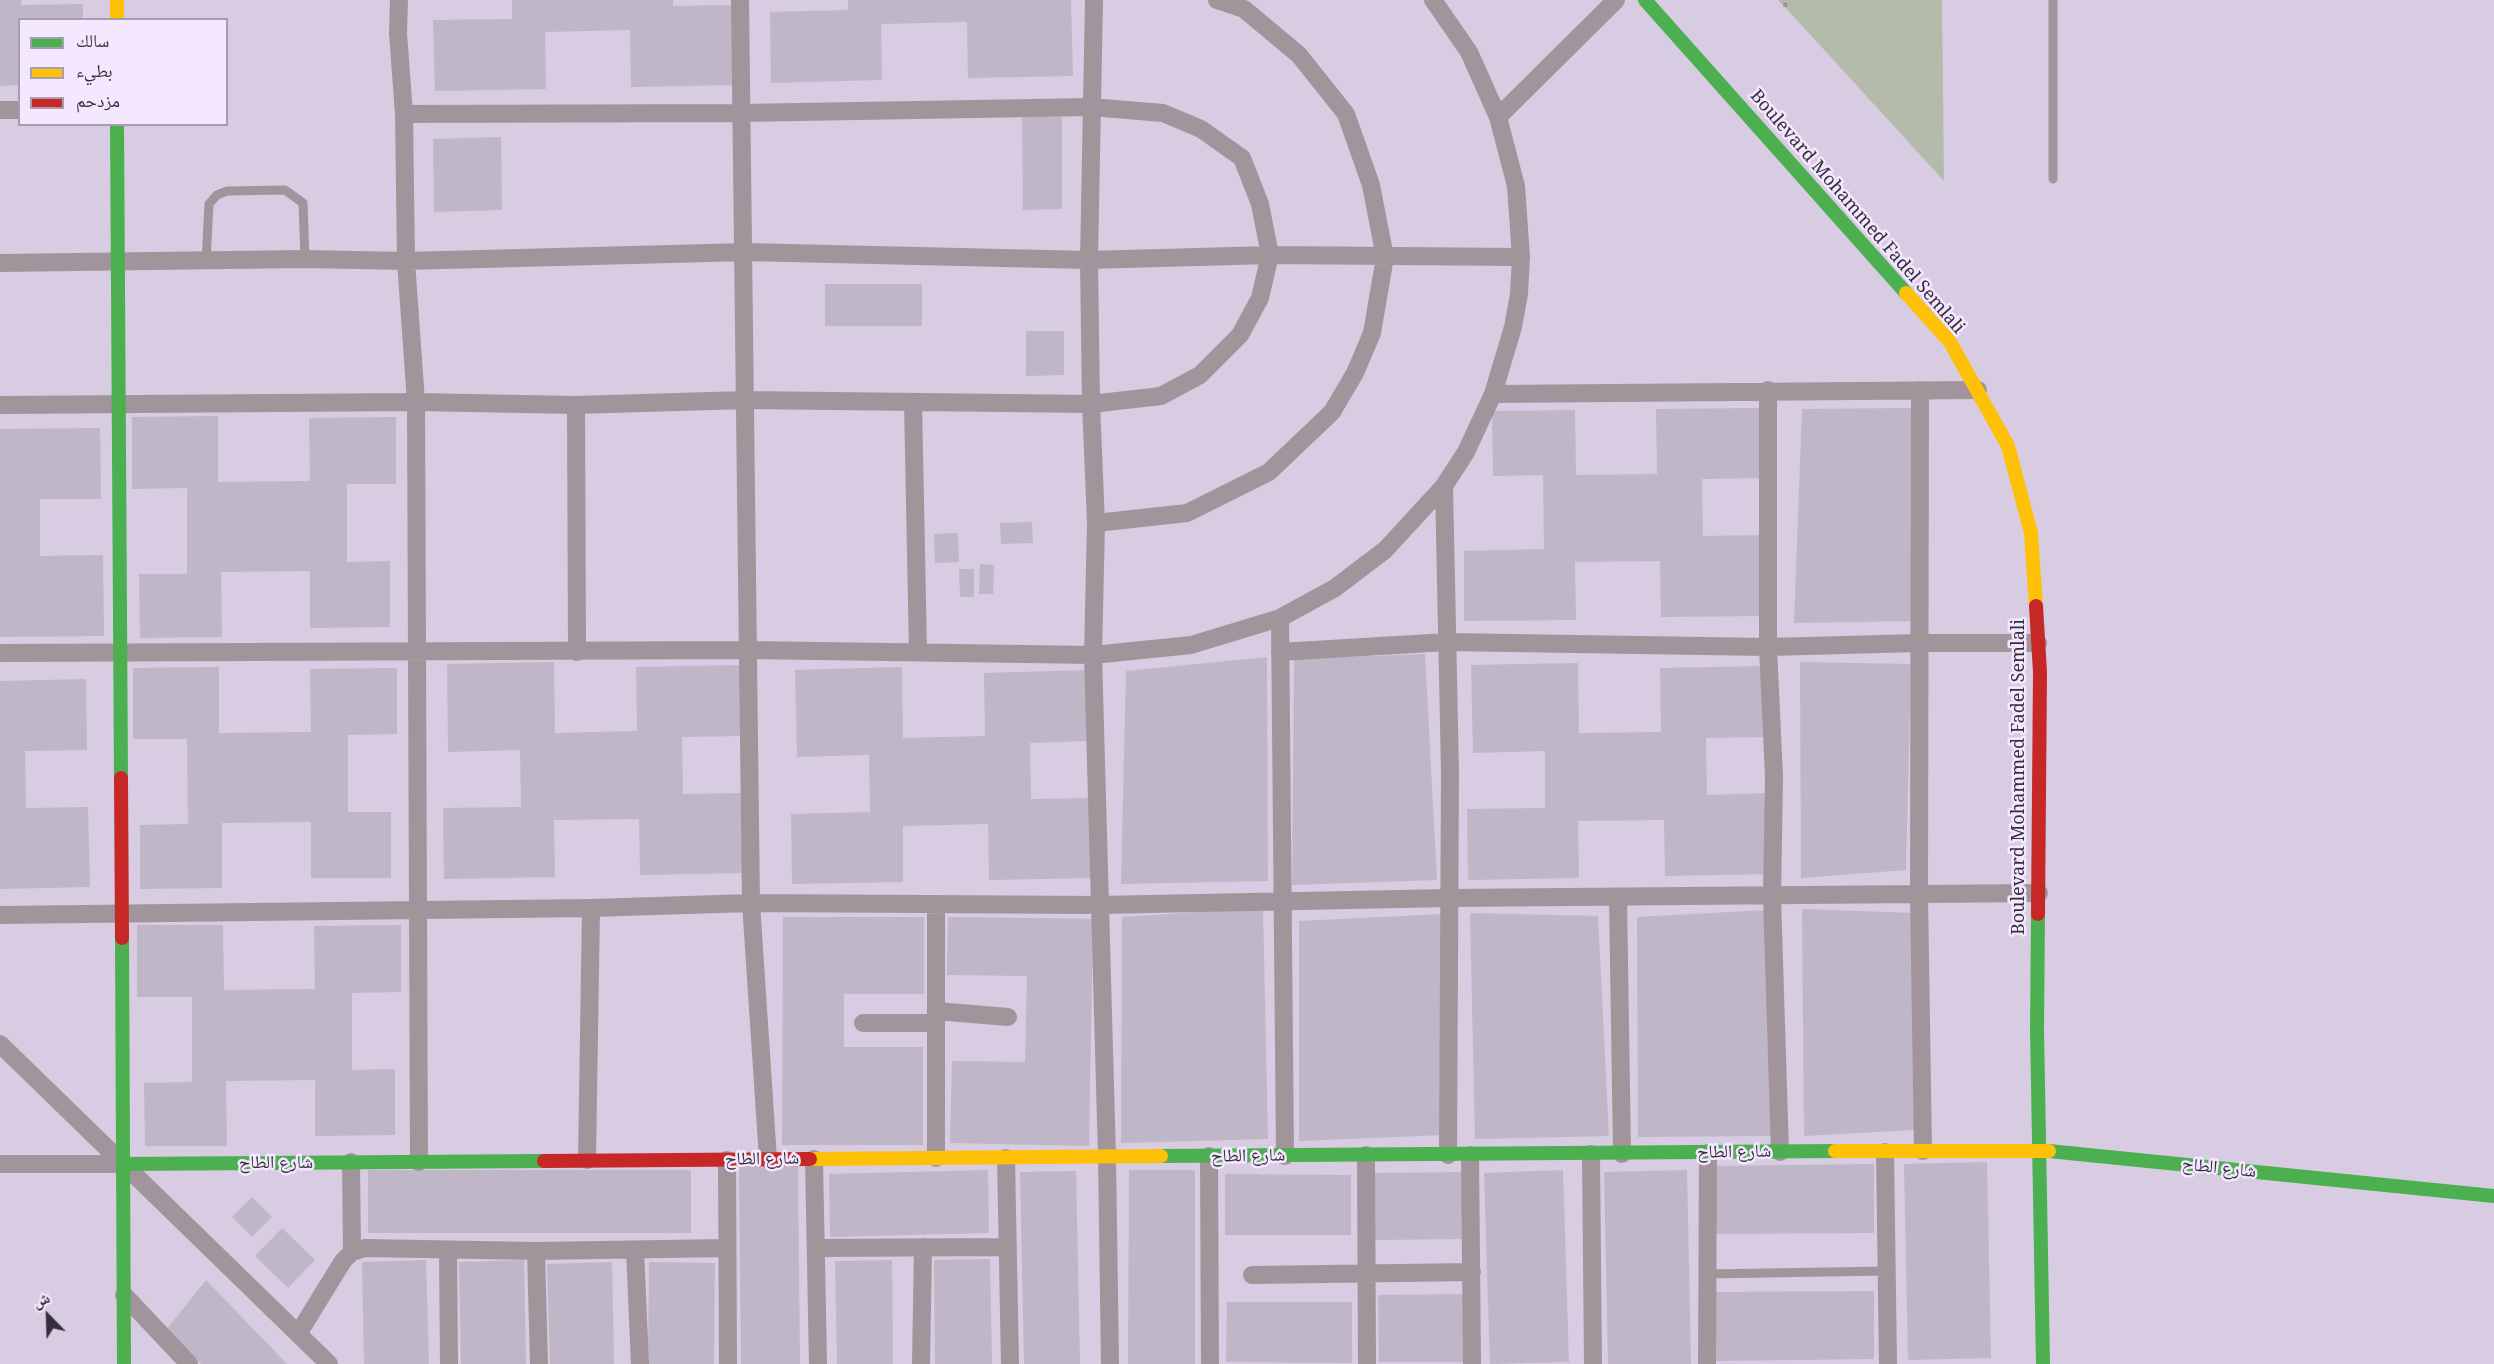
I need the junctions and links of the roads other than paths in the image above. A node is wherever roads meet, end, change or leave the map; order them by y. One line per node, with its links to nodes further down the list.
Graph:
1 (117, 0): 10 (street)
2 (399, 0): 15 (street)
3 (740, 0): 14 (street)
4 (1094, 0): 11 (street)
5 (1216, 0): 22 (street)
6 (1433, 0): 16 (street)
7 (1616, 0): 16 (street)
8 (1645, 0): 31 (street, Boulevard Mohammed Fadel Semlali)
9 (2053, 0): 18 (lane)
10 (117, 18)
11 (1091, 107): 14 (street); 20 (street); 26 (street)
12 (18, 110): 13 (street)
13 (0, 111)
14 (740, 113): 15 (street); 19 (street)
15 (404, 114): 25 (street)
16 (1498, 117): 21 (street)
17 (117, 126): 27 (street)
18 (2053, 179)
19 (745, 252): 25 (street); 26 (street); 33 (street)
20 (1270, 255): 22 (street); 26 (street); 37 (street)
21 (1521, 256): 22 (street); 32 (street)
22 (1385, 257): 41 (street)
23 (305, 259): 24 (street); 24 (lane); 25 (street)
24 (206, 261): 27 (street)
25 (406, 261): 34 (street)
26 (1089, 261): 37 (street)
27 (117, 262): 28 (street); 36 (street)
28 (0, 263)
29 (1768, 390): 30 (street); 32 (street); 46 (street)
30 (1920, 390): 31 (street); 44 (street)
31 (1978, 390): 45 (street, Boulevard Mohammed Fadel Semlali)
32 (1493, 394): 40 (street)
33 (744, 400): 35 (street); 39 (street); 47 (street)
34 (416, 402): 36 (street); 39 (street); 53 (street)
35 (913, 402): 37 (street); 49 (street)
36 (119, 404): 38 (street); 52 (street)
37 (1091, 404): 41 (street)
38 (0, 405)
39 (576, 405): 48 (street)
40 (1444, 486): 42 (street); 43 (street)
41 (1096, 523): 54 (street)
42 (1280, 618): 50 (street); 54 (street)
43 (1448, 642): 46 (street); 50 (street); 59 (street)
44 (1919, 643): 45 (street); 46 (street); 56 (street)
45 (2038, 643): 55 (street, Boulevard Mohammed Fadel Semlali)
46 (1768, 647): 58 (street)
47 (748, 650): 48 (street); 49 (street); 61 (street)
48 (577, 652): 53 (street)
49 (918, 652): 54 (street)
50 (1280, 652): 60 (street)
51 (0, 653): 52 (street)
52 (120, 653): 53 (street); 66 (street)
53 (417, 653): 65 (street)
54 (1093, 655): 63 (street)
55 (2039, 893): 56 (street); 72 (street, Boulevard Mohammed Fadel Semlali)
56 (1919, 894): 58 (street); 73 (street)
57 (1618, 897): 58 (street); 59 (street); 78 (street)
58 (1772, 897): 74 (street)
59 (1450, 898): 60 (street); 80 (street)
60 (1283, 901): 63 (street); 83 (street)
61 (752, 903): 62 (street); 64 (street); 87 (street)
62 (936, 904): 63 (street); 68 (street)
63 (1099, 905): 84 (street)
64 (591, 908): 65 (street); 89 (street)
65 (418, 910): 66 (street); 92 (street)
66 (122, 913): 67 (street); 94 (street)
67 (0, 915)
68 (936, 1017): 69 (street); 70 (street); 85 (street)
69 (1008, 1017)
70 (863, 1023)
71 (0, 1044): 94 (street)
72 (2039, 1150): 73 (street, شارع الطاح); 95 (street, شارع الطاح); 128 (street, Boulevard Mohammed Fadel Semlali)
73 (1923, 1151): 75 (street, شارع الطاح)
74 (1780, 1152): 75 (street, شارع الطاح); 76 (street, شارع الطاح)
75 (1886, 1152): 104 (street)
76 (1708, 1153): 78 (street, شارع الطاح); 107 (street)
77 (1591, 1154): 78 (street, شارع الطاح); 81 (street, شارع الطاح); 125 (street)
78 (1622, 1154)
79 (1366, 1155): 80 (street, شارع الطاح); 83 (street, شارع الطاح); 106 (street)
80 (1448, 1155): 81 (street, شارع الطاح)
81 (1470, 1155): 105 (street)
82 (1209, 1156): 83 (street, شارع الطاح); 84 (street, شارع الطاح); 122 (street)
83 (1285, 1156)
84 (1107, 1157): 86 (street, شارع الطاح); 121 (street)
85 (936, 1158): 86 (street, شارع الطاح); 88 (street, شارع الطاح)
86 (1006, 1158): 97 (street)
87 (768, 1159): 88 (street, شارع الطاح); 90 (street, شارع الطاح)
88 (814, 1159): 99 (street)
89 (587, 1160): 90 (street, شارع الطاح); 92 (street, شارع الطاح)
90 (727, 1160): 98 (street)
91 (351, 1162): 92 (street, شارع الطاح); 94 (street, شارع الطاح); 103 (street)
92 (419, 1162)
93 (0, 1164): 94 (street, شارع الطاح)
94 (123, 1164): 109 (street); 110 (street)
95 (2494, 1196)
96 (923, 1247): 97 (street); 99 (street); 119 (street)
97 (1008, 1247): 120 (street)
98 (727, 1248): 100 (street); 117 (street)
99 (816, 1248): 118 (street)
100 (635, 1250): 102 (street); 116 (street)
101 (448, 1251): 102 (street); 103 (street); 114 (street)
102 (536, 1251): 115 (street)
103 (352, 1252): 110 (street)
104 (1887, 1271): 107 (lane); 127 (street)
105 (1472, 1272): 106 (street); 124 (street)
106 (1366, 1274): 108 (street); 123 (street)
107 (1707, 1274): 126 (street)
108 (1252, 1275)
109 (124, 1295): 111 (street); 112 (street)
110 (298, 1334): 113 (street)
111 (124, 1364)
112 (189, 1364)
113 (328, 1364)
114 (449, 1364)
115 (539, 1364)
116 (640, 1364)
117 (728, 1364)
118 (818, 1364)
119 (921, 1364)
120 (1010, 1364)
121 (1110, 1364)
122 (1210, 1364)
123 (1367, 1364)
124 (1472, 1364)
125 (1593, 1364)
126 (1707, 1364)
127 (1888, 1364)
128 (2043, 1364)

